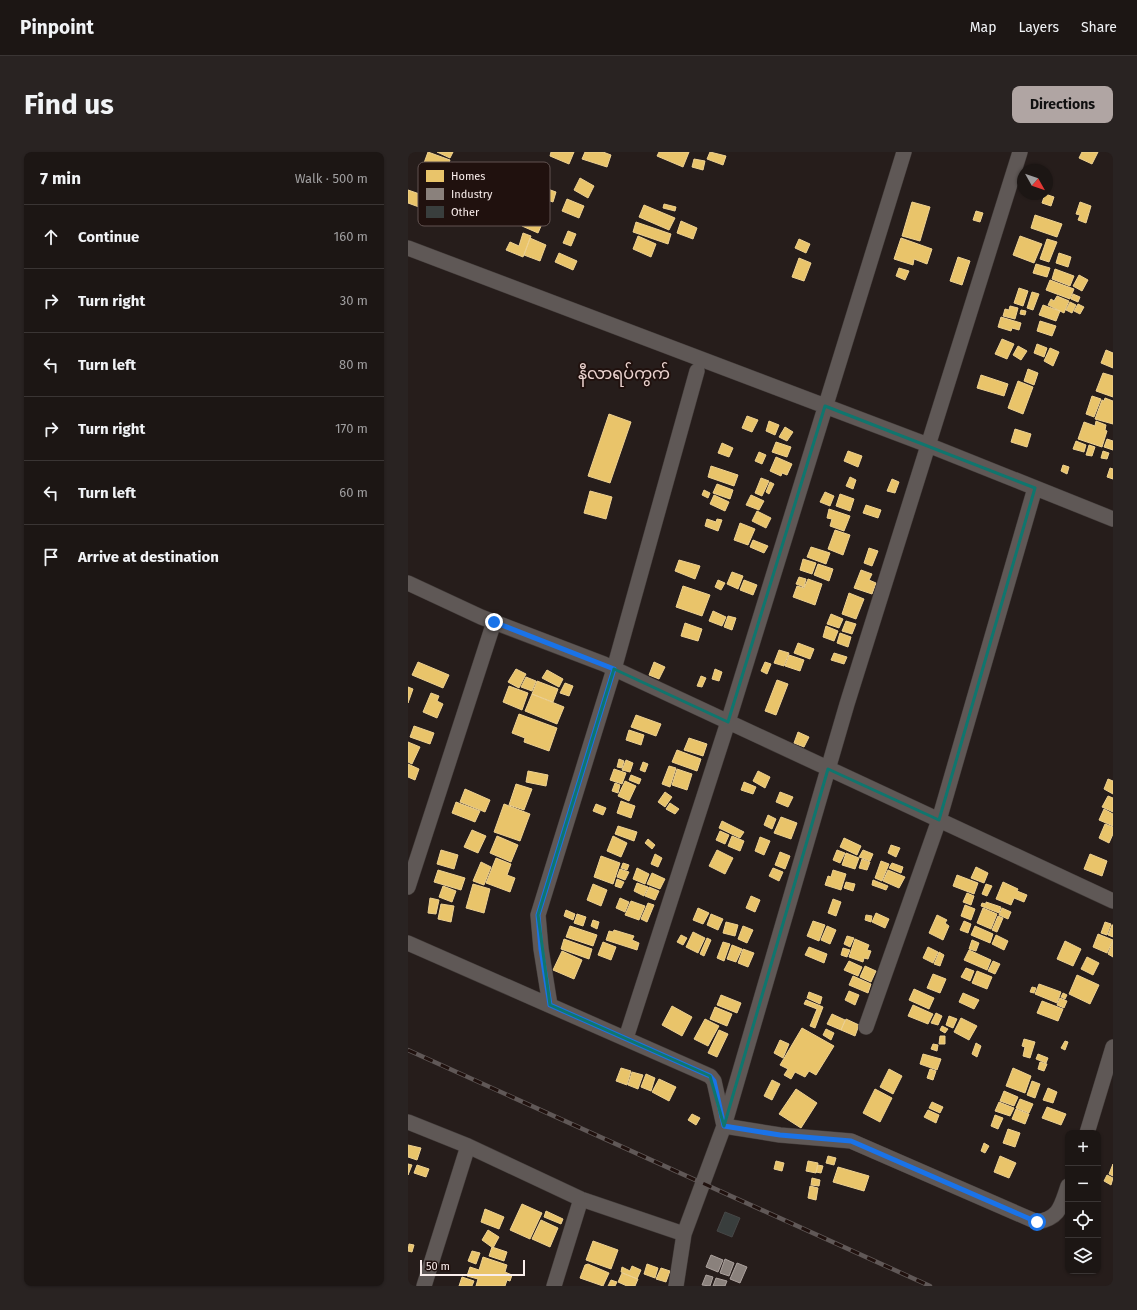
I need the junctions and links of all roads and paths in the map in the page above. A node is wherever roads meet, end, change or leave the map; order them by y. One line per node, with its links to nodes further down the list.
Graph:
1 (904, 152): 5 (street)
2 (1020, 152): 6 (street)
3 (408, 248): 5 (street)
4 (697, 371): 11 (street)
5 (825, 406): 6 (street); 12 (street)
6 (928, 445): 7 (street); 13 (street)
7 (1035, 488): 8 (street); 14 (street)
8 (1113, 519)
9 (408, 583): 10 (street)
10 (494, 622): 11 (street); 15 (street)
11 (614, 669): 12 (street); 18 (street)
12 (728, 722): 13 (street); 20 (street)
13 (828, 769): 14 (street); 23 (street)
14 (939, 820): 16 (street); 19 (street)
15 (408, 887)
16 (1113, 901)
17 (408, 943): 18 (street)
18 (550, 1005): 20 (street)
19 (866, 1027)
20 (626, 1038): 23 (street)
21 (1113, 1047): 24 (street)
22 (408, 1122): 25 (street)
23 (724, 1126): 26 (street); 28 (street)
24 (1088, 1130)
25 (468, 1146): 27 (street); 29 (street)
26 (1065, 1194)
27 (580, 1199): 28 (street); 30 (street)
28 (684, 1234): 31 (street)
29 (424, 1286)
30 (554, 1286)
31 (676, 1286)

